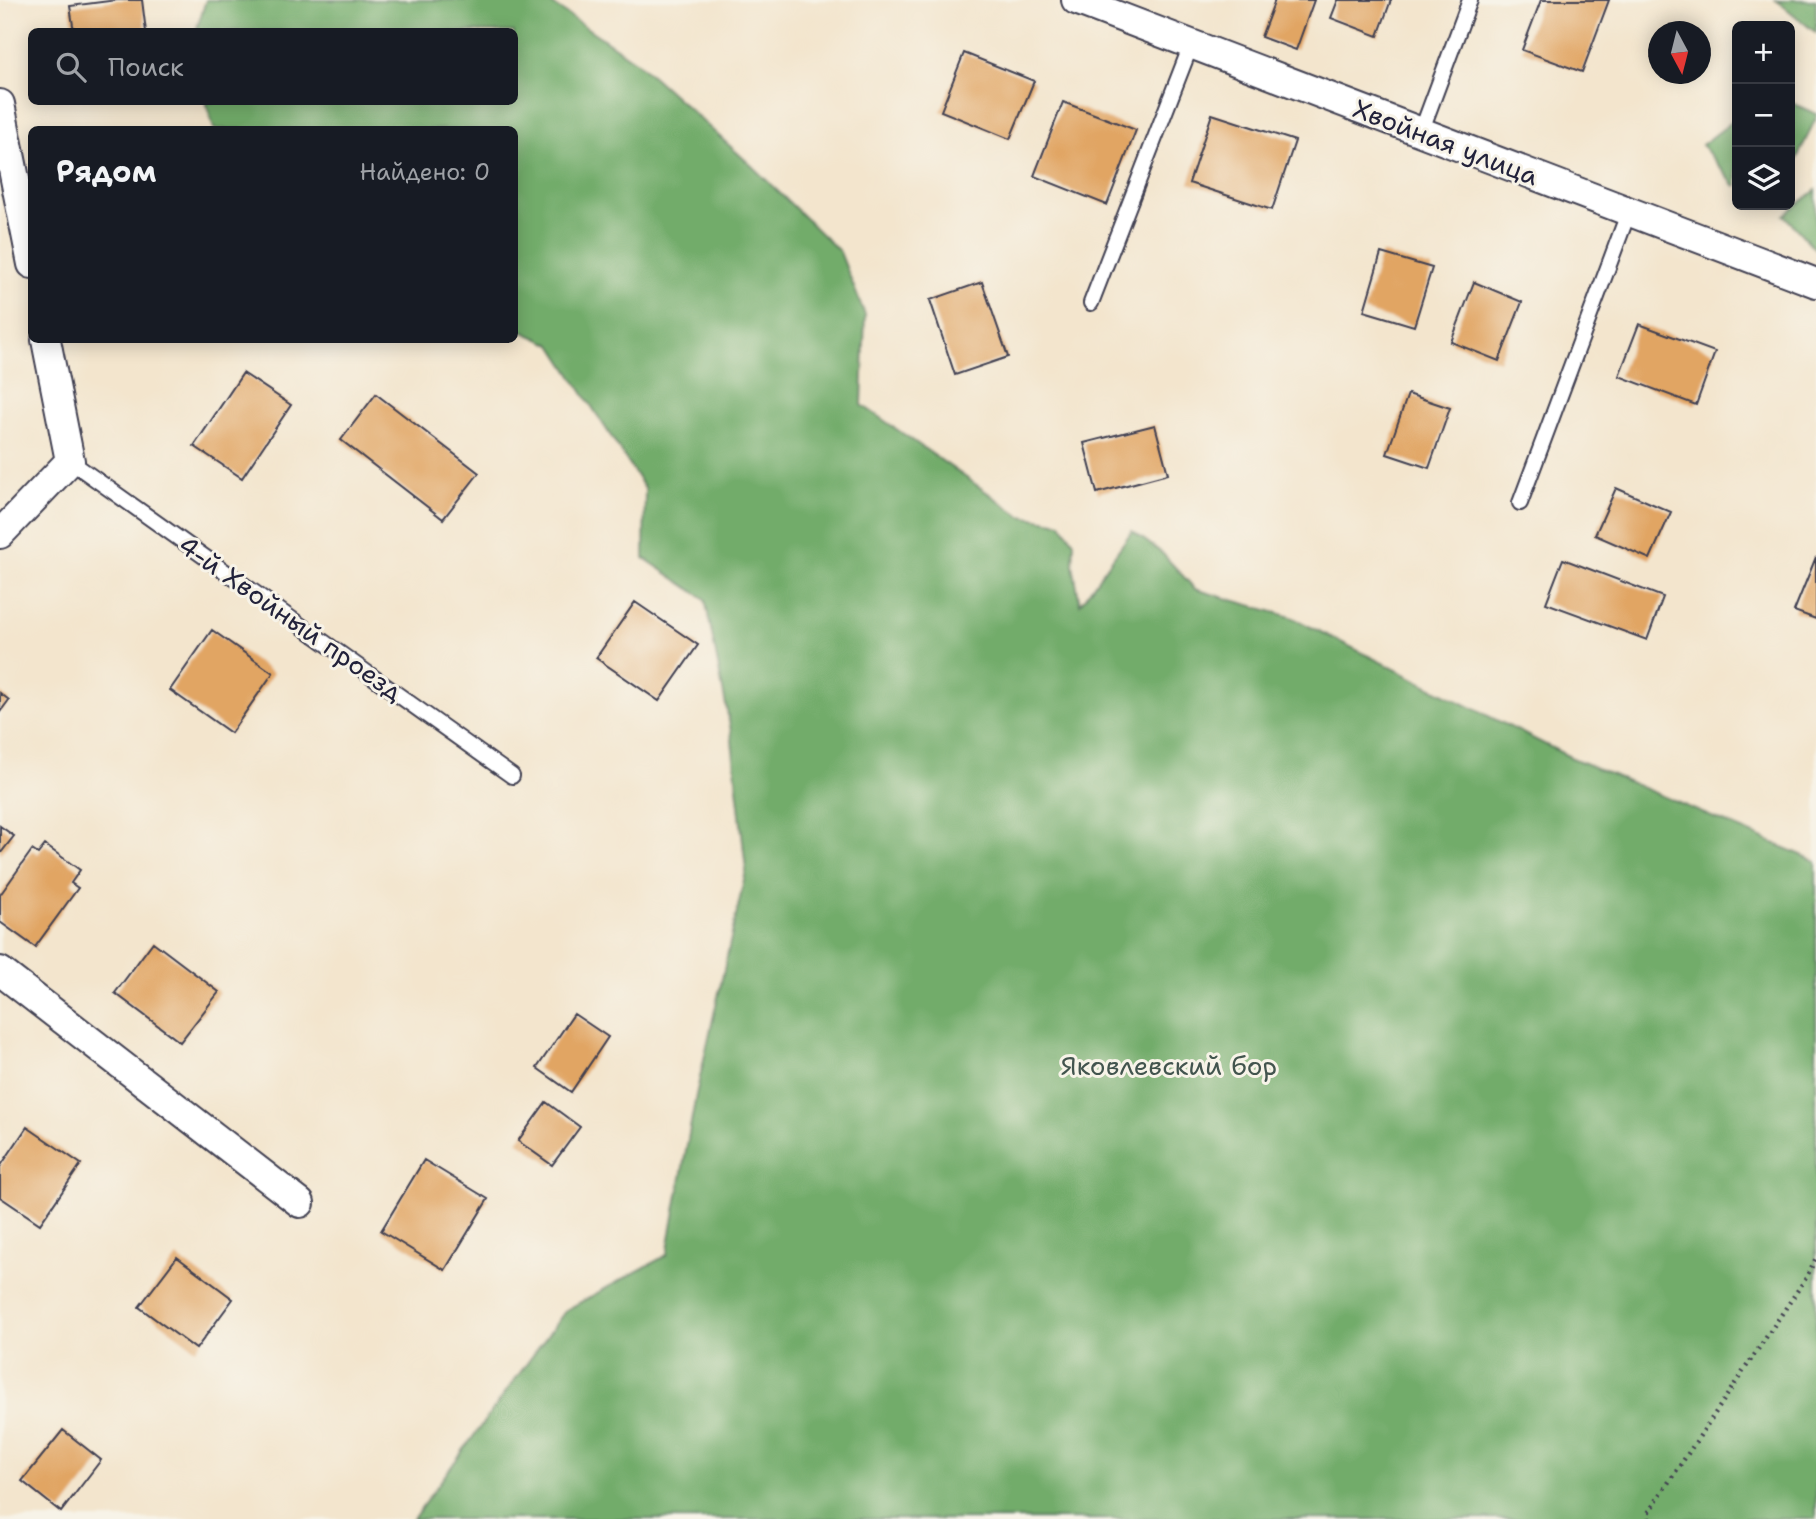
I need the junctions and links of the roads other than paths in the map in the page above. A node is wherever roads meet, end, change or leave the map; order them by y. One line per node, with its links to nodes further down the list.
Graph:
1 (1076, 0): 3 (street, Хвойная улица)
2 (1470, 0): 5 (lane)
3 (1191, 45): 5 (street, Хвойная улица); 9 (lane)
4 (0, 104): 7 (street)
5 (1421, 132): 6 (street, Хвойная улица)
6 (1629, 211): 8 (street, Хвойная улица); 12 (lane)
7 (28, 244)
8 (1816, 283)
9 (1091, 303)
10 (47, 343): 11 (street)
11 (70, 461): 13 (street); 14 (lane, 4-й Хвойный проезд)
12 (1520, 503)
13 (0, 533)
14 (512, 776)
15 (0, 971): 16 (street)
16 (300, 1203)

